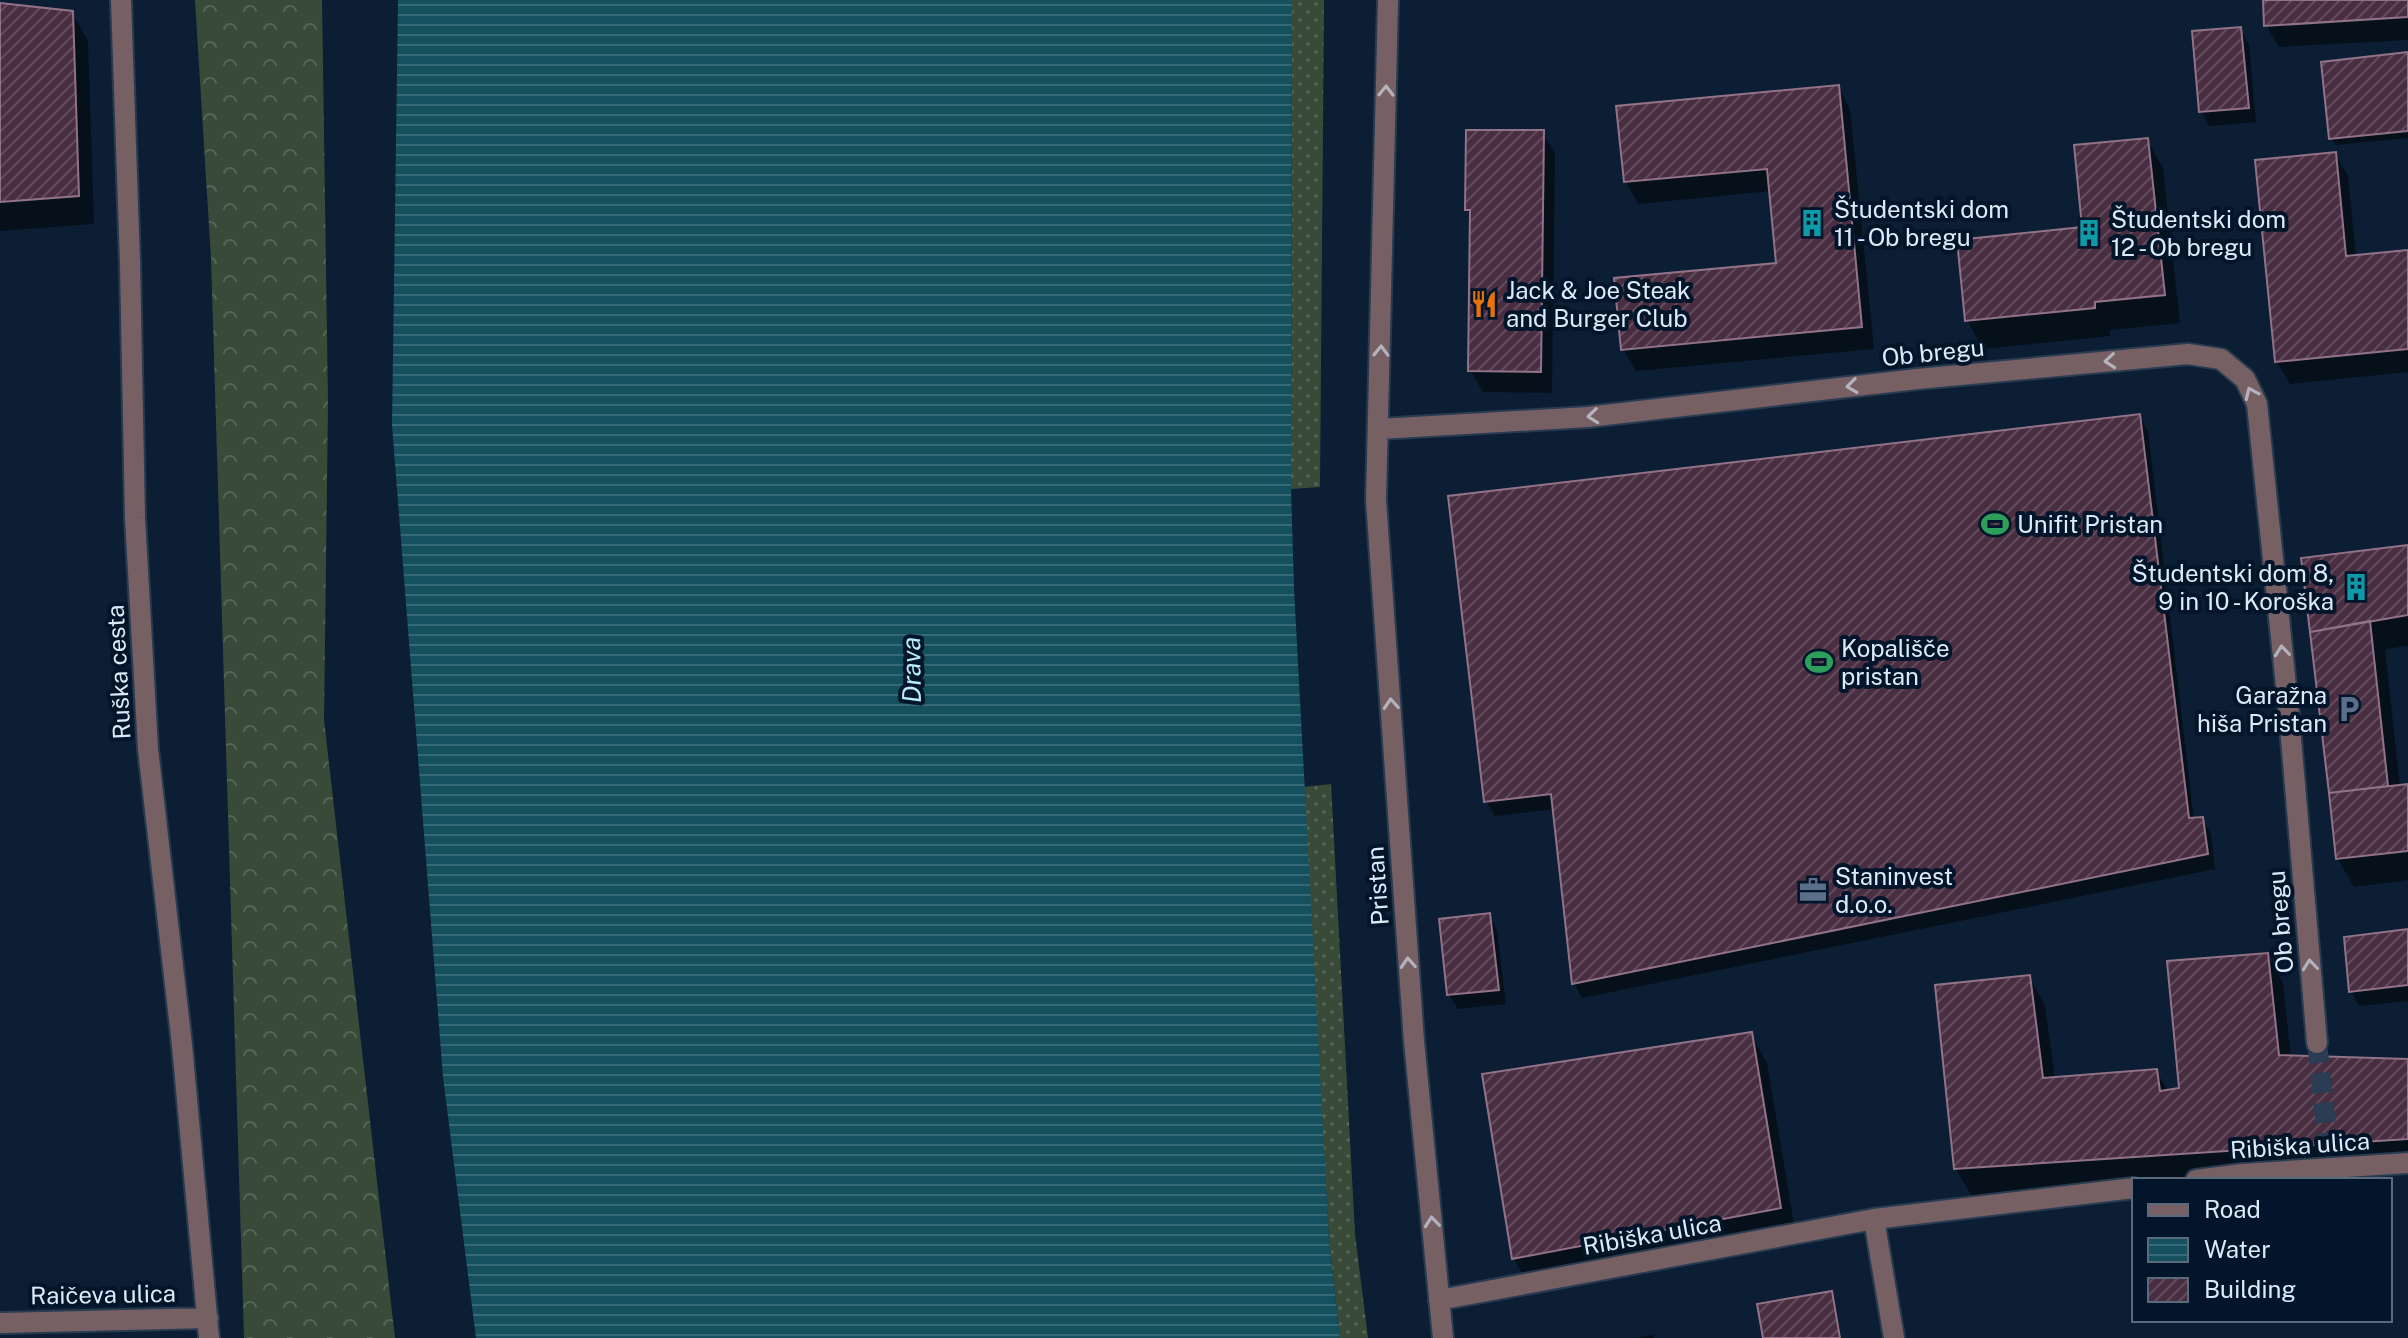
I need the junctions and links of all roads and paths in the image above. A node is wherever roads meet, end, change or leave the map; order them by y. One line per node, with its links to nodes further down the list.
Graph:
1 (121, 0): 11 (street, Ruška cesta)
2 (1388, 0): 3 (street, one-way to 2)
3 (1379, 429): 4 (street, Ob bregu, one-way to 3); 9 (street, Pristan, one-way to 3)
4 (2317, 1043)
5 (2408, 1163): 6 (street, Ribiška ulica)
6 (2210, 1178)
7 (2132, 1188): 8 (street, Ribiška ulica)
8 (1874, 1219): 9 (street, Ribiška ulica); 13 (street)
9 (1439, 1300): 12 (street, Pristan)
10 (0, 1323): 11 (street, Raičeva ulica)
11 (209, 1328)
12 (1443, 1338)
13 (1894, 1338)

